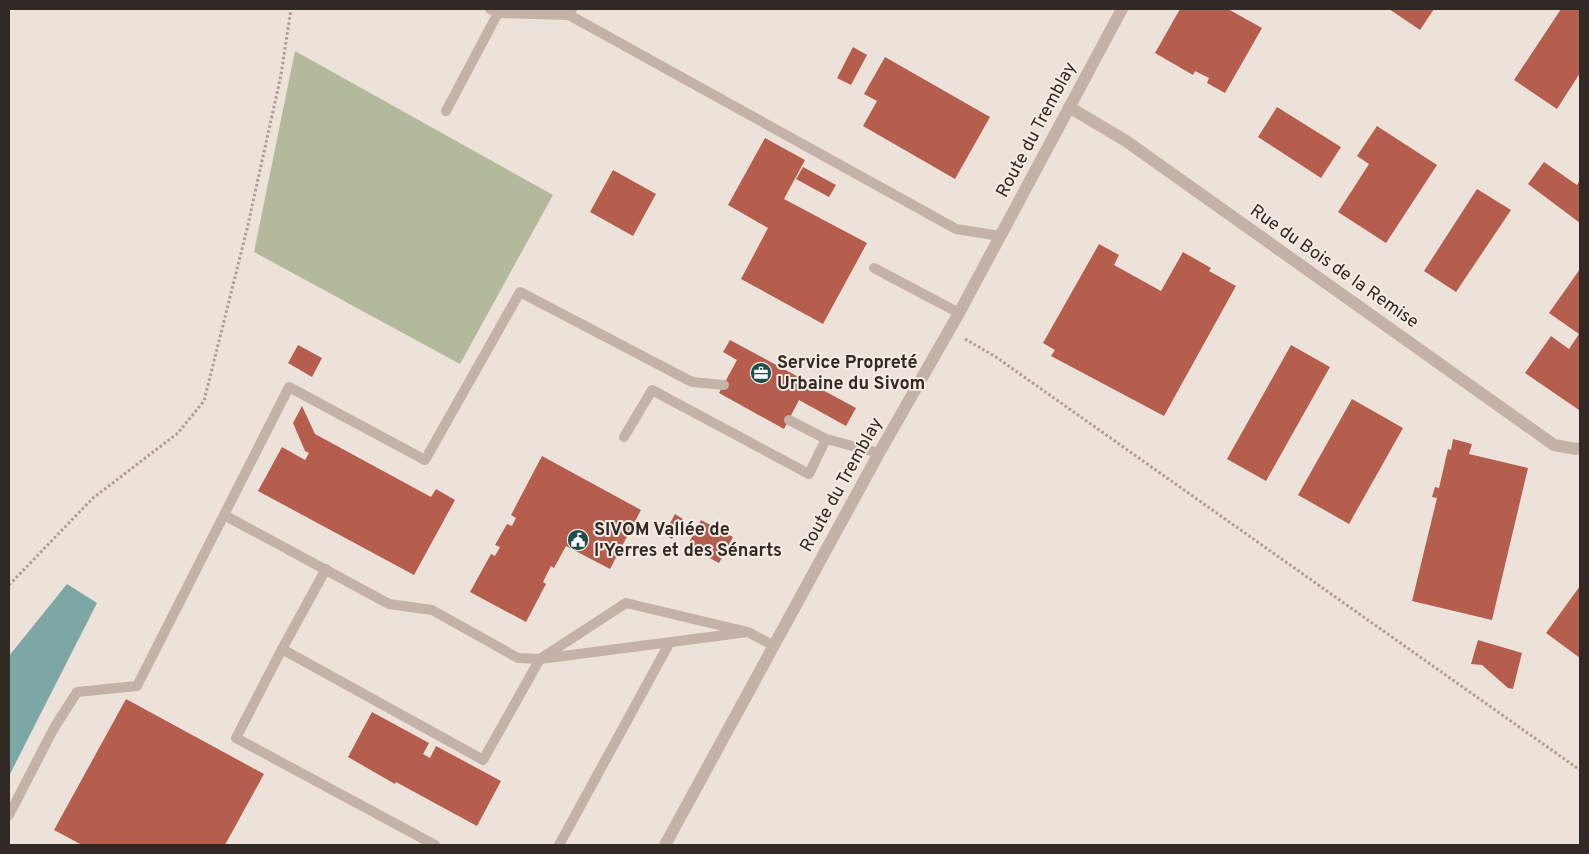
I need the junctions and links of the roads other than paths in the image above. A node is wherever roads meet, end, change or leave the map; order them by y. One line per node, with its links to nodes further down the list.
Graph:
1 (1122, 9): 4 (street, Route du Tremblay)
2 (494, 11): 3 (lane); 5 (lane)
3 (571, 12): 6 (lane)
4 (1069, 107): 6 (street, Route du Tremblay); 13 (street, Rue du Bois de la Remise)
5 (446, 111)
6 (1000, 236): 8 (street, Route du Tremblay)
7 (874, 268): 8 (lane)
8 (959, 313): 14 (street, Route du Tremblay)
9 (724, 385): 15 (lane)
10 (789, 420): 12 (lane)
11 (624, 437): 12 (lane)
12 (826, 439): 14 (lane)
13 (1580, 448)
14 (879, 453): 19 (street, Route du Tremblay)
15 (224, 515): 16 (lane); 22 (lane)
16 (326, 570): 20 (lane); 21 (lane)
17 (748, 632): 18 (lane); 19 (lane); 21 (lane)
18 (670, 642): 21 (lane); 24 (lane)
19 (774, 646): 25 (street, Route du Tremblay)
20 (282, 649): 21 (lane); 23 (lane)
21 (540, 658)
22 (9, 815)
23 (435, 845)
24 (559, 845)
25 (664, 845)

